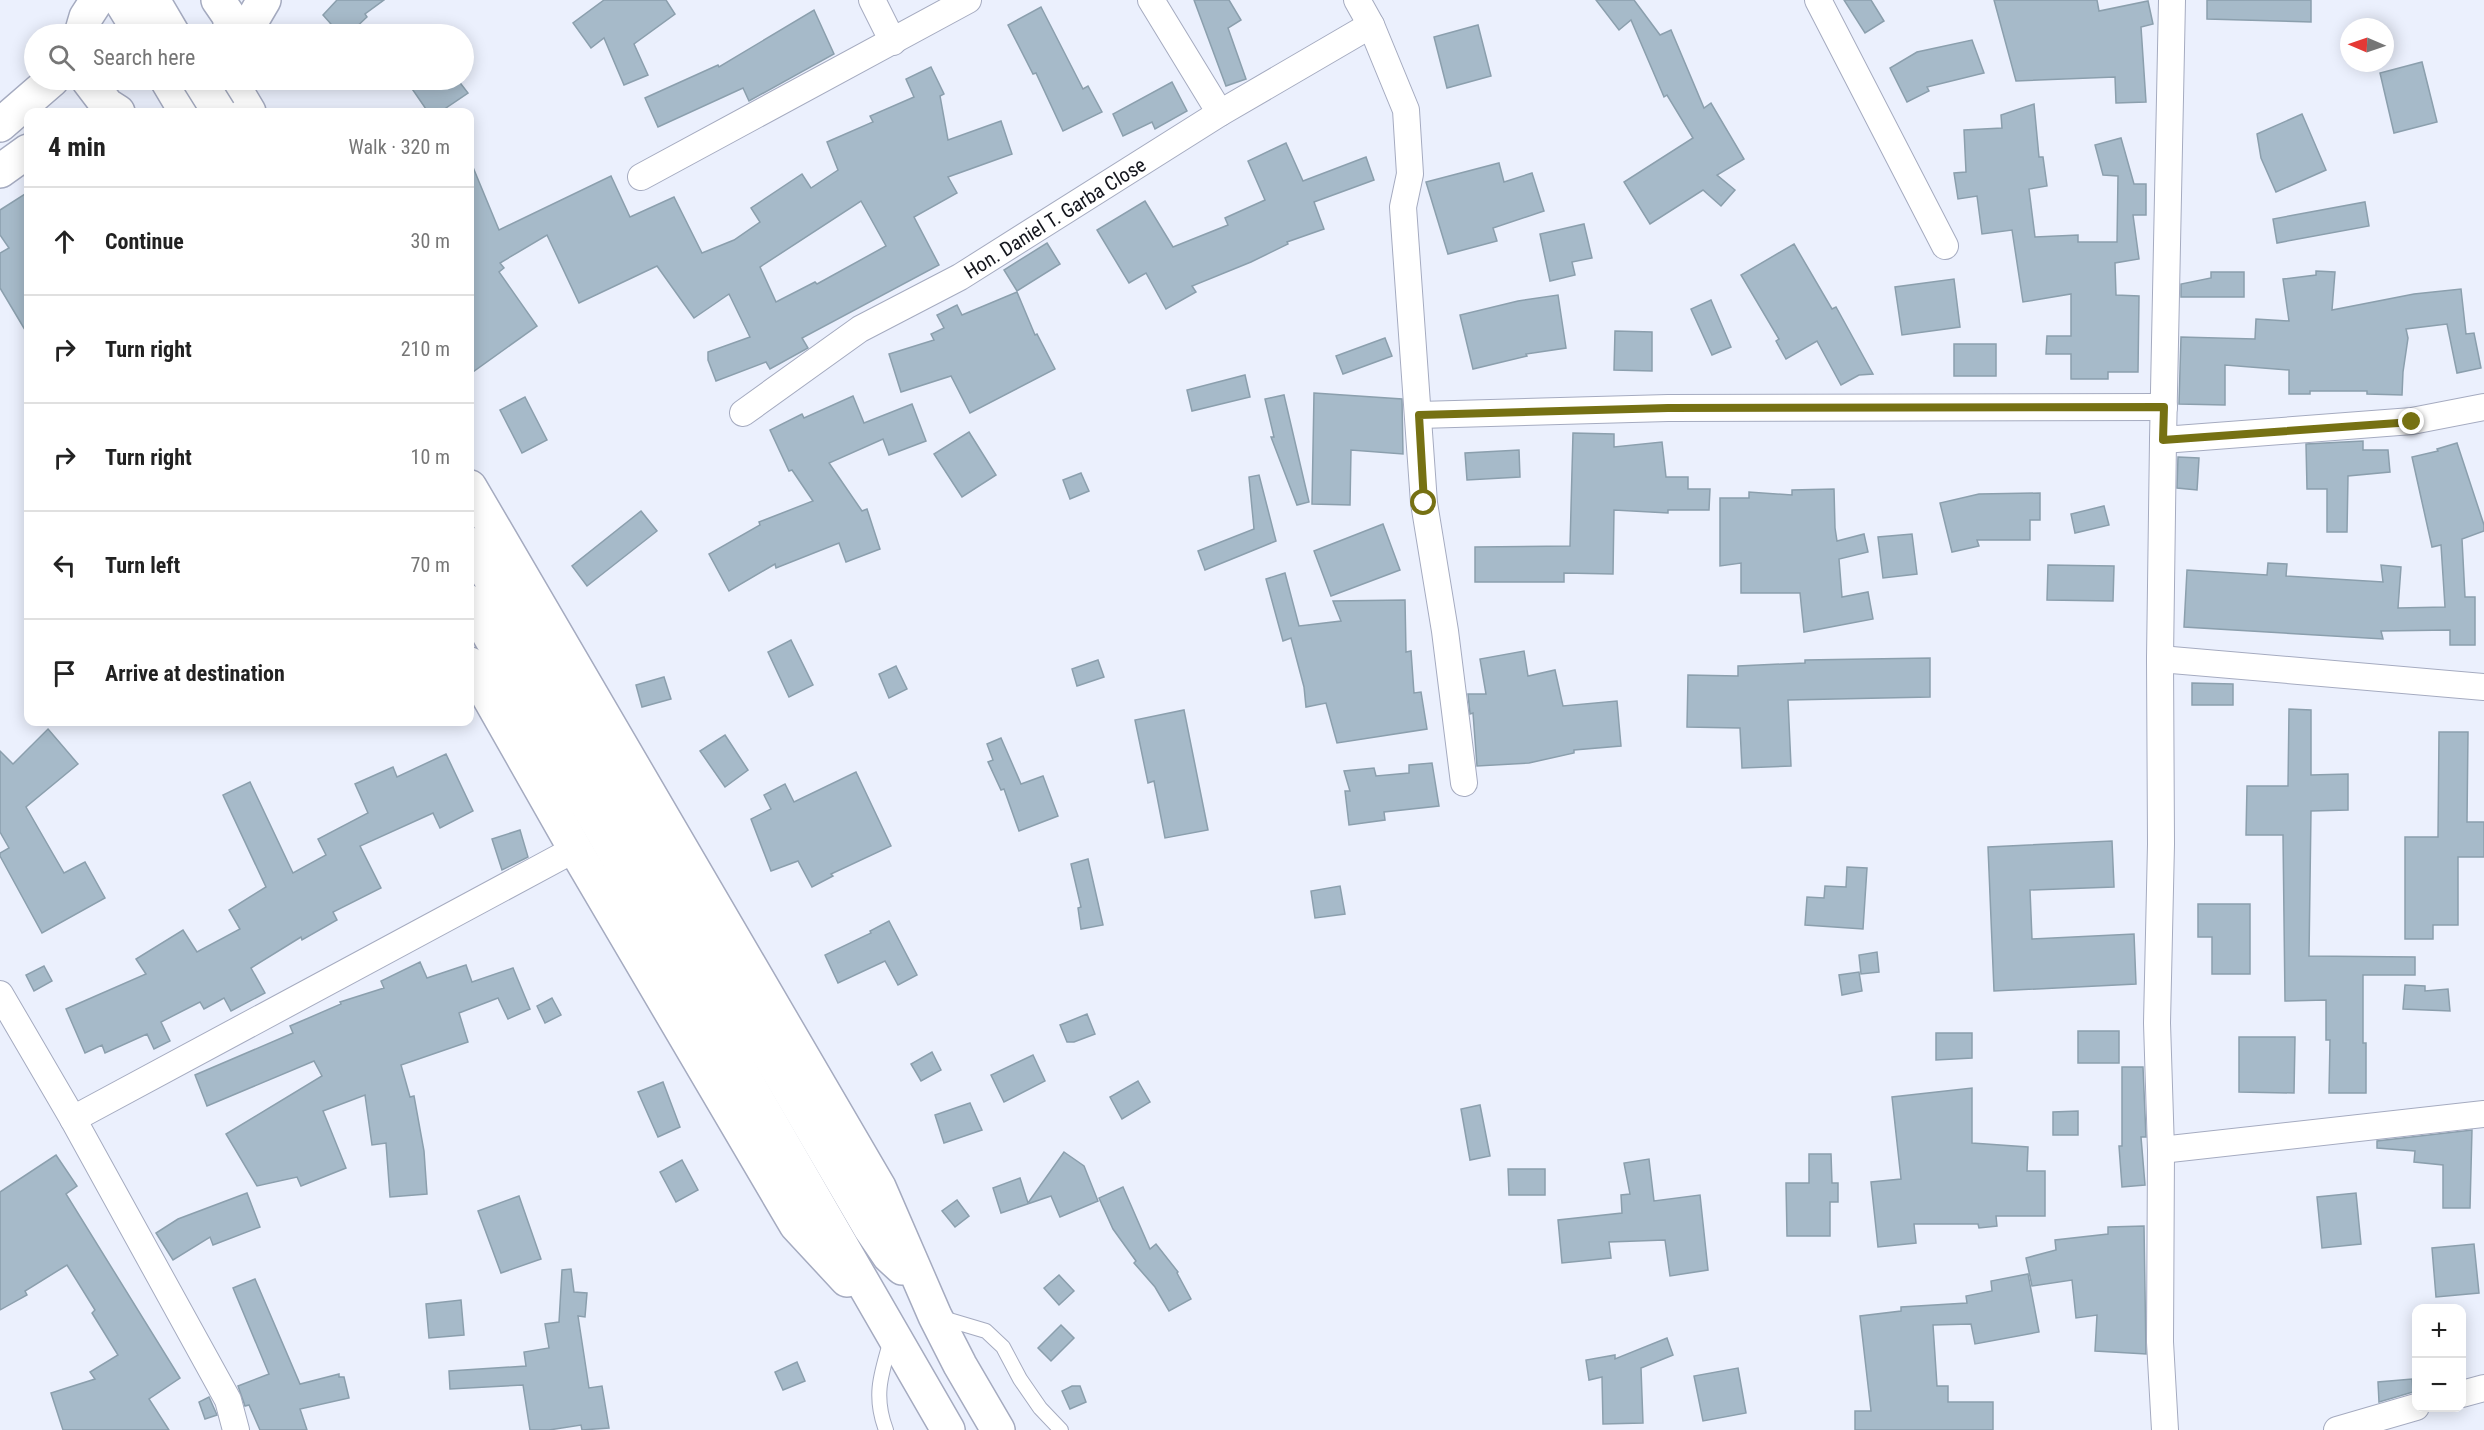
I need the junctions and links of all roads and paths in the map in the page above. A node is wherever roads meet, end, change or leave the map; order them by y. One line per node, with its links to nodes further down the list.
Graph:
1 (120, 0): 11 (main road)
2 (153, 0): 12 (main road)
3 (218, 0): 13 (main road)
4 (264, 0): 14 (main road)
5 (872, 0): 16 (street)
6 (968, 0): 16 (street)
7 (1151, 0): 26 (street)
8 (1357, 0): 15 (street)
9 (1818, 0): 31 (street)
10 (2172, 0): 32 (street)
11 (135, 24)
12 (167, 24)
13 (230, 24)
14 (250, 24)
15 (1371, 25): 26 (street, Hon. Daniel T. Garba Close); 35 (street)
16 (892, 42): 30 (street)
17 (40, 90): 27 (main road)
18 (173, 90): 22 (main road)
19 (206, 90): 24 (main road, bridge)
20 (222, 90): 23 (main road)
21 (235, 90): 25 (main road)
22 (184, 108)
23 (203, 108)
24 (217, 108)
25 (246, 108)
26 (1220, 113): 34 (street, Hon. Daniel T. Garba Close)
27 (0, 125)
28 (24, 154): 29 (main road)
29 (0, 171)
30 (641, 177)
31 (1946, 246)
32 (2164, 407): 35 (street); 36 (street)
33 (2484, 407): 36 (street)
34 (743, 413)
35 (1419, 415): 43 (street)
36 (2163, 440): 40 (street)
37 (474, 494): 49 (main road)
38 (474, 551): 49 (main road)
39 (474, 609): 51 (main road)
40 (2160, 659): 42 (street); 48 (street)
41 (474, 670): 44 (main road)
42 (2484, 687)
43 (1464, 783)
44 (575, 849): 47 (street); 51 (main road)
45 (0, 994): 47 (street)
46 (2484, 1114): 48 (street)
47 (73, 1119): 55 (street)
48 (2161, 1150): 60 (street)
49 (921, 1286): 50 (main road)
50 (935, 1316): 58 (main road); 59 (lane)
51 (886, 1325): 56 (lane); 57 (main road)
52 (2484, 1388): 53 (street)
53 (2466, 1393)
54 (2412, 1408): 61 (street)
55 (236, 1430)
56 (886, 1430)
57 (948, 1430)
58 (998, 1430)
59 (1061, 1430)
60 (2165, 1430)
61 (2337, 1430)

